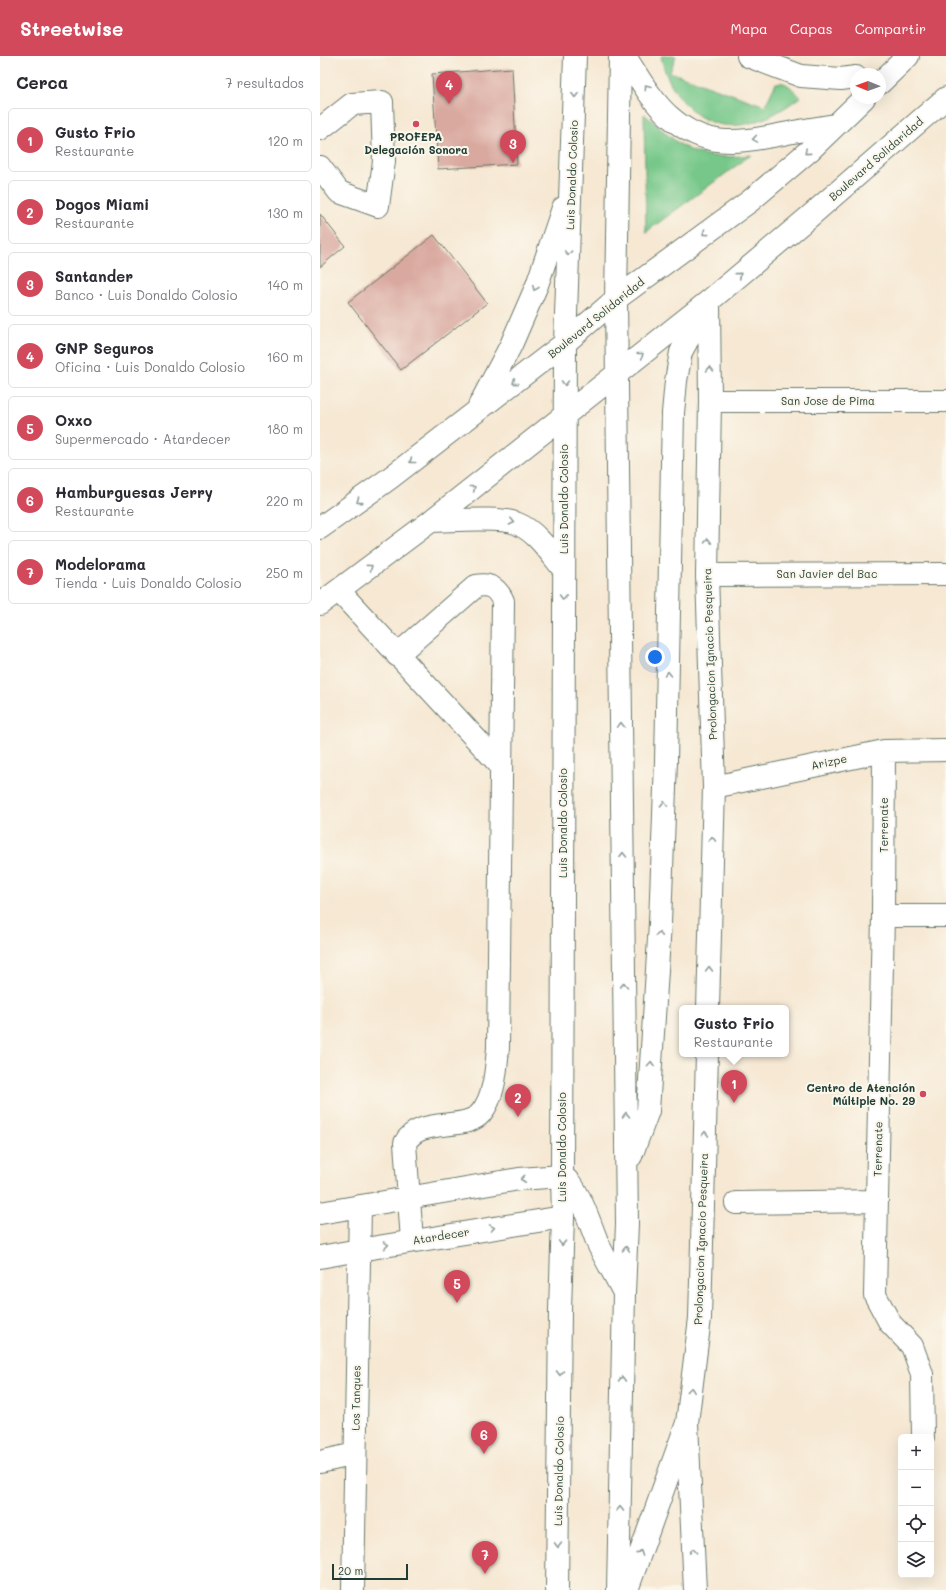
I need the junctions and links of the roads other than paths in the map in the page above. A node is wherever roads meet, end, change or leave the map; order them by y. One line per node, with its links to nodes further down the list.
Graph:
1 (576, 56): 11 (main road, Luis Donaldo Colosio, one-way to 11)
2 (620, 56): 12 (main road)
3 (625, 56): 8 (main road, one-way to 3)
4 (771, 61): 5 (main road)
5 (850, 78)
6 (946, 98): 13 (main road, Boulevard Solidaridad, one-way to 6)
7 (858, 104): 8 (main road, Boulevard Solidaridad)
8 (835, 125): 12 (main road, Boulevard Solidaridad, one-way to 12)
9 (320, 129): 10 (main road)
10 (320, 167)
11 (571, 186): 14 (main road, Luis Donaldo Colosio, one-way to 14); 18 (main road, one-way to 18)
12 (616, 299): 14 (main road, Boulevard Solidaridad); 15 (main road)
13 (709, 300): 15 (main road, Boulevard Solidaridad, one-way to 13); 17 (main road, Prolongacion Ignacio Pesqueira, one-way to 13); 36 (main road, one-way to 13)
14 (565, 343): 18 (main road, Boulevard Solidaridad, one-way to 18); 19 (main road, Luis Donaldo Colosio, one-way to 19)
15 (617, 374): 19 (main road, Boulevard Solidaridad); 36 (main road, one-way to 15)
16 (942, 397): 17 (main road, San Jose de Pima)
17 (710, 401): 24 (main road, Prolongacion Ignacio Pesqueira, one-way to 17)
18 (476, 411): 21 (main road, Boulevard Solidaridad, one-way to 21)
19 (564, 416): 20 (main road, Boulevard Solidaridad, one-way to 19); 22 (main road, Luis Donaldo Colosio)
20 (431, 521): 22 (main road, one-way to 22); 25 (main road, Boulevard Solidaridad, one-way to 20)
21 (320, 528)
22 (564, 570): 37 (main road, Luis Donaldo Colosio, one-way to 37)
23 (946, 574): 24 (main road, San Javier del Bac)
24 (708, 575): 31 (main road, Prolongacion Ignacio Pesqueira)
25 (339, 591): 26 (main road, Boulevard Solidaridad); 27 (main road)
26 (320, 604)
27 (397, 655): 30 (main road); 30 (main road)
28 (884, 750): 29 (main road, Arizpe); 31 (main road, Arizpe); 32 (main road, Terrenate)
29 (946, 750)
30 (501, 766): 38 (main road)
31 (714, 787): 34 (main road, Prolongacion Ignacio Pesqueira, one-way to 31)
32 (883, 916): 33 (main road); 39 (main road, Terrenate)
33 (946, 916)
34 (708, 1005)
35 (707, 1057): 48 (main road, Prolongacion Ignacio Pesqueira, one-way to 35)
36 (626, 1169): 47 (main road, one-way to 36)
37 (562, 1176): 38 (main road, one-way to 38); 43 (main road, Luis Donaldo Colosio); 47 (main road)
38 (409, 1198): 41 (main road); 44 (main road)
39 (877, 1201): 40 (main road); 49 (main road, Terrenate)
40 (736, 1203)
41 (360, 1206): 42 (main road); 45 (main road, Los Tanques)
42 (320, 1213)
43 (563, 1217): 44 (main road, Atardecer, one-way to 43); 53 (main road, Luis Donaldo Colosio, one-way to 53)
44 (412, 1241): 45 (main road, Atardecer, one-way to 44)
45 (359, 1250): 46 (main road, Atardecer); 50 (main road, Los Tanques)
46 (320, 1257)
47 (624, 1293): 54 (main road, one-way to 47)
48 (687, 1423): 55 (main road, Prolongacion Ignacio Pesqueira, one-way to 48); 56 (main road, Prolongacion Ignacio Pesqueira, one-way to 48)
49 (924, 1434)
50 (355, 1454): 51 (main road); 52 (main road, Los Tanques)
51 (320, 1462)
52 (353, 1590)
53 (557, 1590)
54 (618, 1590)
55 (627, 1590)
56 (695, 1590)

